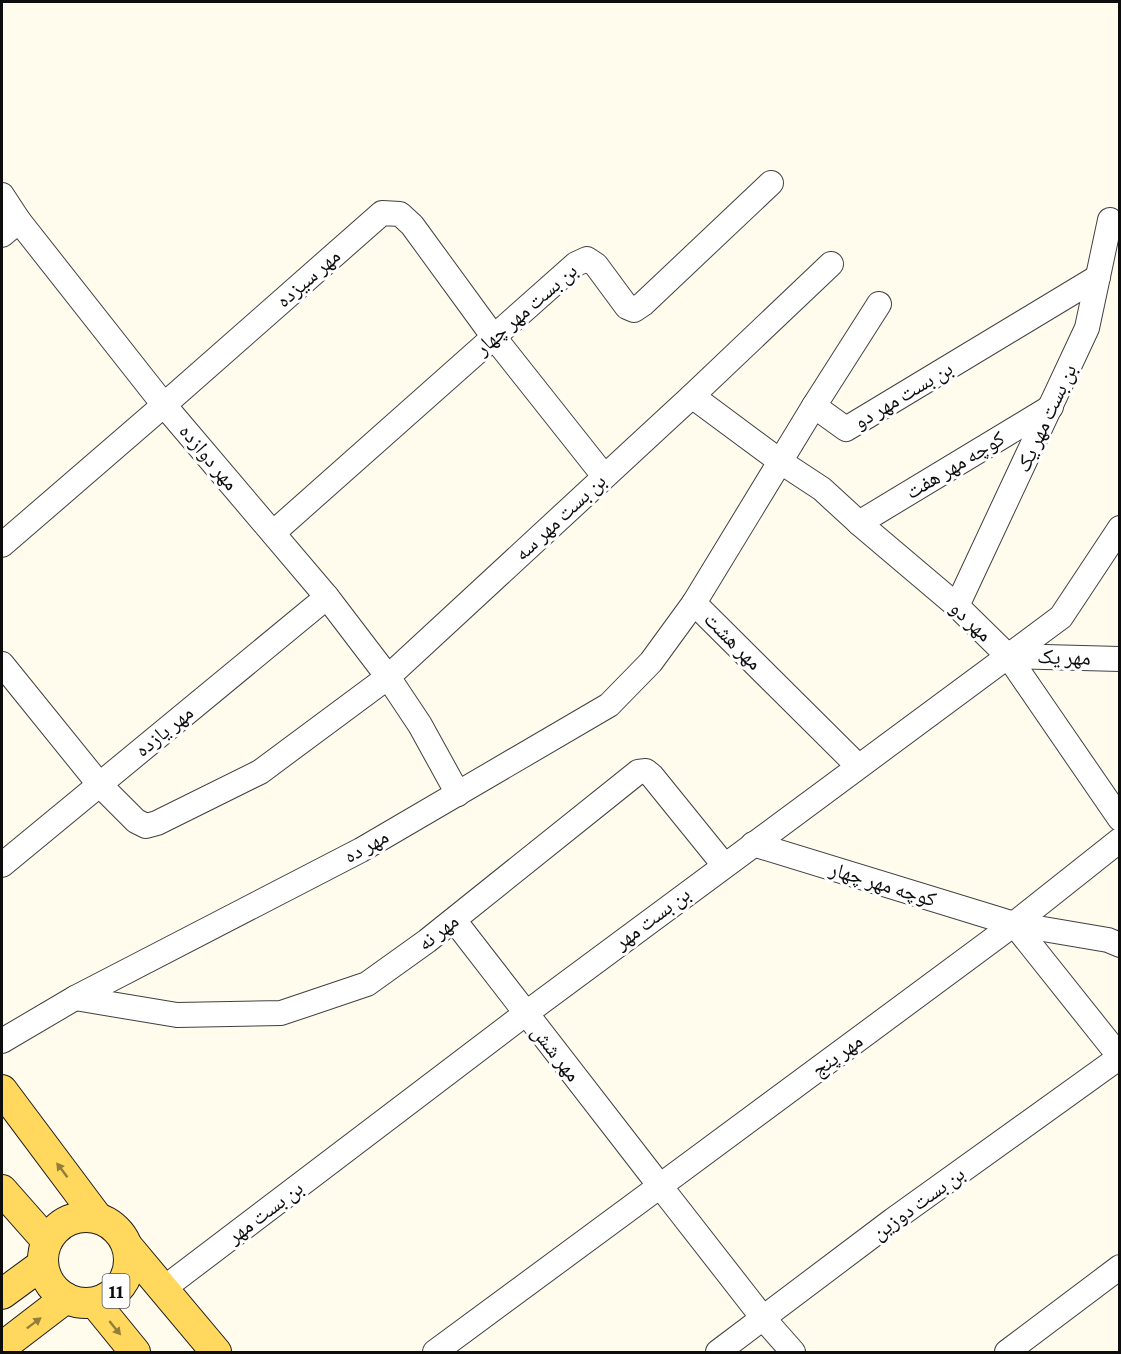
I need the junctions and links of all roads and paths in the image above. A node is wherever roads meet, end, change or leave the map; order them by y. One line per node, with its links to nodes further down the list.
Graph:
1 (771, 183): 8 (street, بن بست مهر چهار)
2 (2, 195): 4 (street)
3 (1110, 220): 6 (street, بن بست مهر یک)
4 (10, 227): 10 (street)
5 (831, 264): 9 (street, بن بست مهر سه)
6 (1098, 277): 11 (street, بن بست مهر دو); 12 (street, بن بست مهر یک)
7 (879, 304): 11 (street)
8 (493, 336): 10 (street, مهر سیزده); 14 (street, مهر سیزده); 17 (street, بن بست مهر چهار)
9 (692, 396): 13 (street, مهر دو); 14 (street, بن بست مهر سه)
10 (164, 405): 17 (street, مهر دوازده); 18 (street, مهر دوازده)
11 (813, 406): 13 (street, مهر هشت)
12 (1051, 407): 15 (street, کوچه مهر هفت); 21 (street, بن بست مهر یک)
13 (781, 462): 15 (street, مهر دو); 20 (street, مهر هشت)
14 (604, 476): 25 (street, بن بست مهر سه)
15 (859, 523): 21 (street, مهر دو)
16 (1119, 528): 22 (street, بن بست مهر)
17 (273, 533): 19 (street, مهر دوازده)
18 (2, 545)
19 (327, 597): 25 (street, مهر دوازده); 27 (street, مهر یازده)
20 (694, 603): 26 (street, مهر هشت); 28 (street, مهر ده)
21 (957, 606): 22 (street, مهر دو)
22 (1008, 656): 23 (street, مهر یک); 26 (street, بن بست مهر); 29 (street, مهر دو)
23 (1119, 659)
24 (2, 664): 27 (street, بن بست مهر سه)
25 (388, 677): 27 (street, بن بست مهر سه); 28 (street)
26 (858, 766): 31 (street, بن بست مهر)
27 (99, 784): 32 (street, مهر یازده)
28 (458, 794): 37 (street, مهر ده)
29 (1119, 819)
30 (1119, 840): 35 (street)
31 (753, 844): 33 (street, بن بست مهر); 35 (street, کوچه مهر چهار)
32 (2, 865)
33 (724, 865): 34 (street, مهر نه); 38 (street, بن بست مهر)
34 (454, 920): 37 (street, مهر نه); 38 (street, مهر شش)
35 (1014, 924): 36 (street, کوچه مهر چهار); 40 (street); 42 (street, مهر پنج)
36 (1119, 945)
37 (75, 998): 39 (street, مهر ده)
38 (525, 1014): 42 (street, مهر شش); 48 (street, بن بست مهر)
39 (2, 1041)
40 (1119, 1057): 52 (street, بن بست دوزین)
41 (2, 1090): 44 (main road, 11, one-way to 41)
42 (660, 1186): 52 (street); 56 (street, مهر پنج)
43 (2, 1190): 46 (main road)
44 (96, 1217): 45 (main road, 11); 46 (main road)
45 (128, 1246): 48 (main road, 11); 51 (main road, 11)
46 (45, 1252): 49 (main road); 50 (main road)
47 (1119, 1267): 59 (street)
48 (163, 1289): 55 (main road, 11)
49 (2, 1294)
50 (66, 1298): 51 (main road, 11); 53 (main road, one-way to 50)
51 (95, 1303): 54 (main road, 11, one-way to 54)
52 (763, 1318): 57 (street, بن بست دوزین); 58 (street)
53 (2, 1347)
54 (135, 1353)
55 (216, 1353)
56 (435, 1353)
57 (718, 1353)
58 (793, 1353)
59 (1007, 1353)

